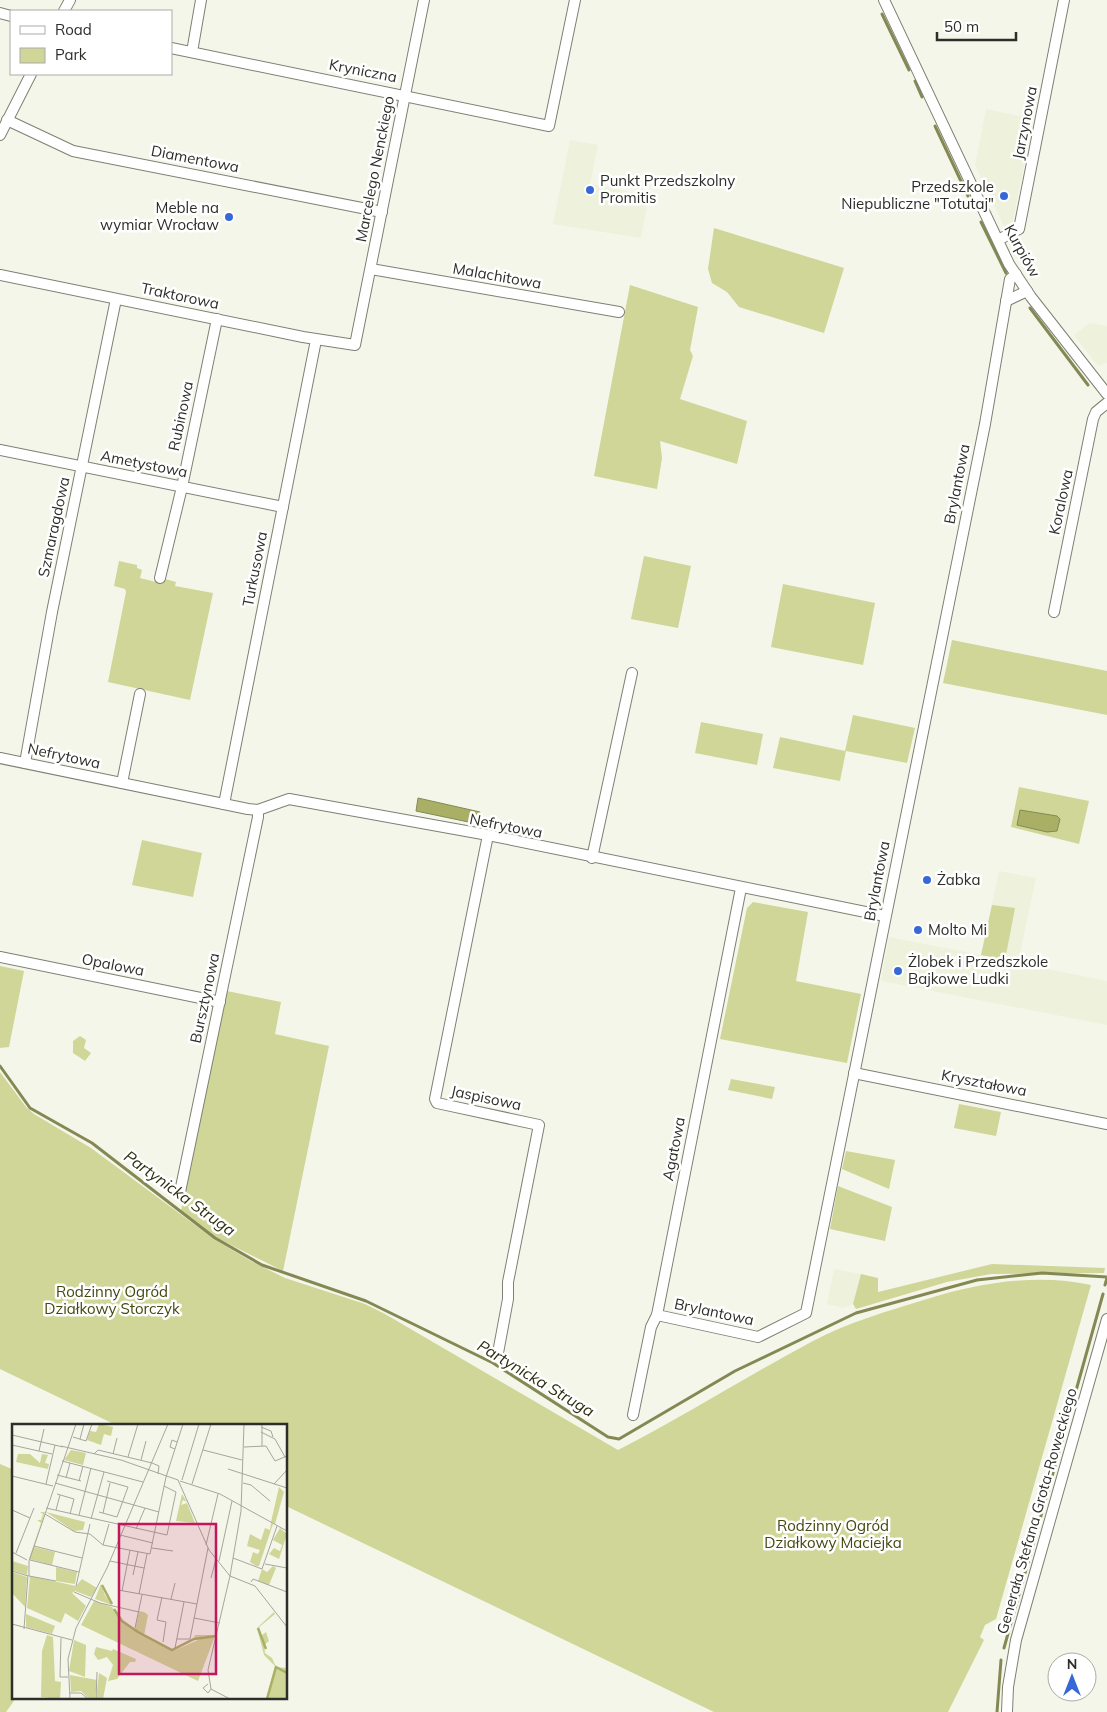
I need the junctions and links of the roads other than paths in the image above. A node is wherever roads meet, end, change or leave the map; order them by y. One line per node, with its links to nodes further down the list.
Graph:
1 (201, 0): 7 (street)
2 (424, 0): 9 (street, Marcelego Nenckiego)
3 (575, 0): 9 (street, Kryniczna)
4 (884, 0): 13 (street, Kurpiów)
5 (1064, 0): 13 (street, Jarzynowa)
6 (172, 48): 7 (street, Kryniczna)
7 (192, 52): 9 (street, Kryniczna)
8 (30, 75): 10 (street)
9 (405, 95): 12 (street, Marcelego Nenckiego)
10 (7, 120): 11 (street); 12 (street, Diamentowa)
11 (0, 135)
12 (382, 212): 14 (street, Marcelego Nenckiego)
13 (998, 240): 16 (street, Kurpiów)
14 (371, 269): 20 (street, Malachitowa); 23 (street, Marcelego Nenckiego)
15 (0, 274): 18 (street, Traktorowa)
16 (1016, 274): 17 (street, Kurpiów); 19 (street, Brylantowa)
17 (1027, 290): 19 (street); 24 (street, Kurpiów)
18 (116, 299): 21 (street, Traktorowa); 27 (street, Szmaragdowa)
19 (1006, 301): 42 (street, Brylantowa)
20 (619, 312)
21 (216, 319): 22 (street, Traktorowa); 28 (street, Rubinowa)
22 (316, 340): 23 (street, Traktorowa); 29 (street, Turkusowa)
23 (355, 345)
24 (1107, 394)
25 (1107, 404): 31 (street, Koralowa)
26 (0, 450): 27 (street, Ametystowa)
27 (82, 467): 28 (street, Ametystowa); 35 (street, Szmaragdowa)
28 (182, 487): 29 (street, Ametystowa); 30 (street, Rubinowa)
29 (283, 507): 37 (street, Turkusowa)
30 (160, 578)
31 (1054, 612)
32 (632, 673): 40 (street)
33 (140, 694): 36 (street)
34 (0, 758): 35 (street, Nefrytowa)
35 (25, 763): 36 (street, Nefrytowa)
36 (122, 783): 37 (street, Nefrytowa)
37 (224, 804): 38 (street, Nefrytowa)
38 (258, 810): 39 (street, Nefrytowa); 44 (street, Bursztynowa)
39 (488, 836): 40 (street, Nefrytowa); 50 (street, Jaspisowa)
40 (592, 858): 41 (street, Nefrytowa)
41 (741, 888): 42 (street, Nefrytowa); 48 (street, Agatowa)
42 (885, 916): 45 (street, Brylantowa)
43 (0, 957): 44 (street, Opalowa)
44 (220, 1002): 47 (street, Bursztynowa)
45 (854, 1073): 46 (street, Kryształowa); 48 (street, Brylantowa)
46 (1107, 1124)
47 (180, 1192)
48 (657, 1315): 51 (street, Agatowa)
49 (1107, 1320): 52 (street, Generała Stefana Grota-Roweckiego)
50 (498, 1353)
51 (633, 1415)
52 (1008, 1712)

